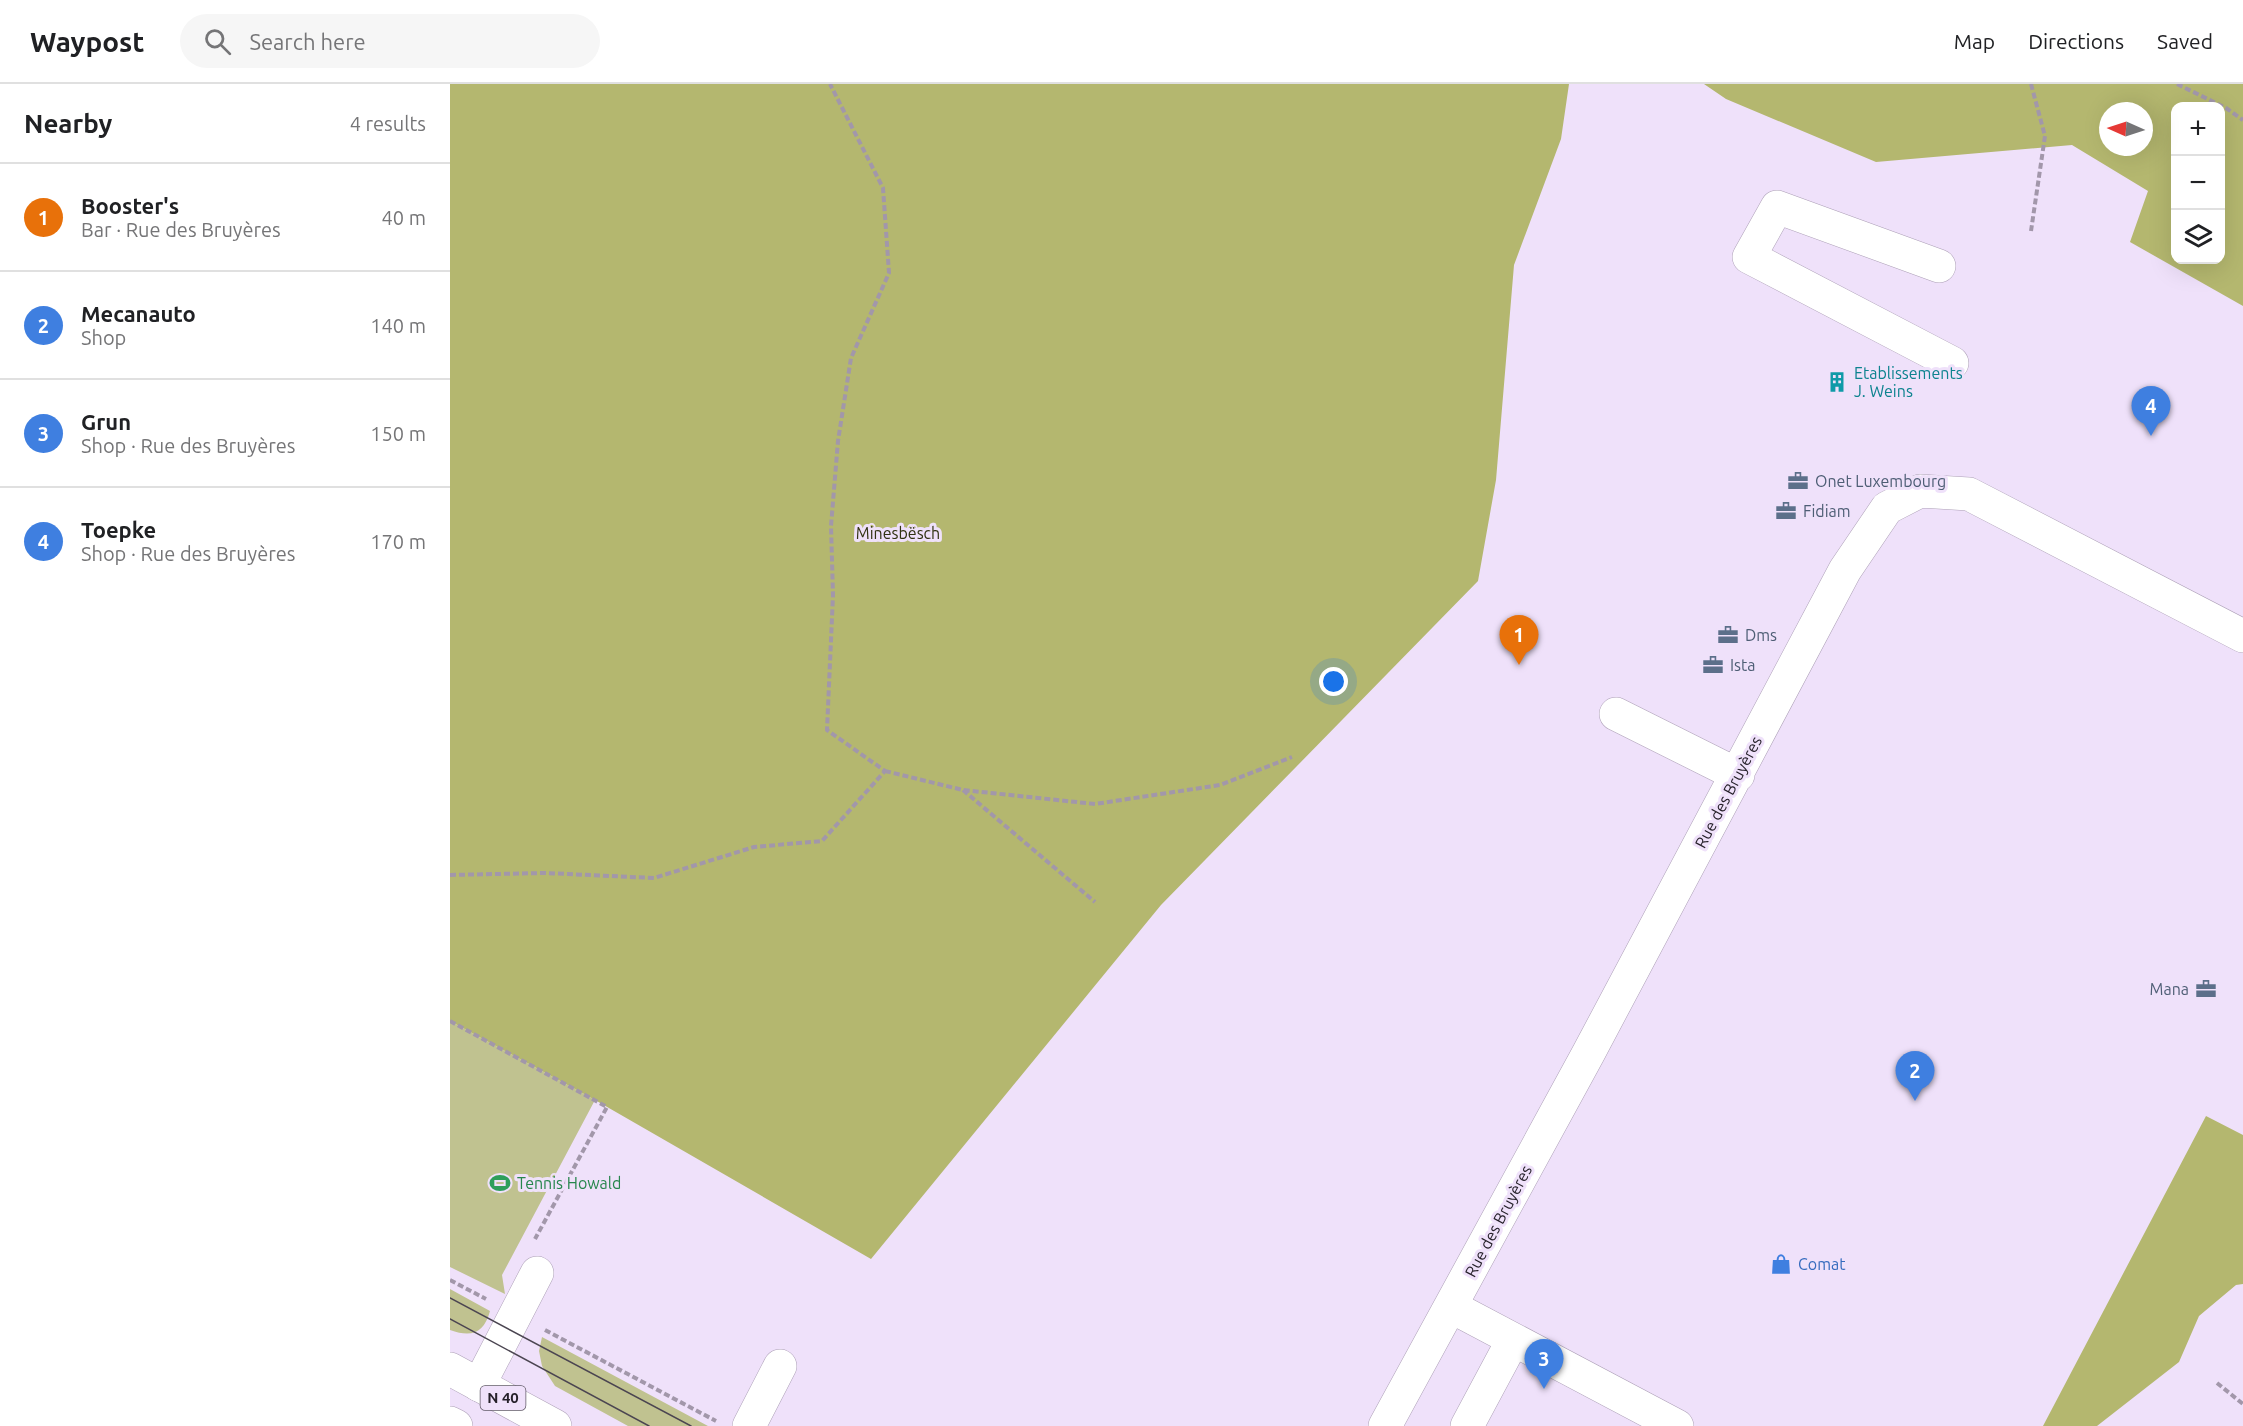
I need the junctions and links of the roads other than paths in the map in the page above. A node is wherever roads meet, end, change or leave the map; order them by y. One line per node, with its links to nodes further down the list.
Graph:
1 (1939, 266): 2 (street)
2 (1952, 363)
3 (2243, 636): 5 (street, Rue des Bruyères)
4 (1616, 714): 5 (street)
5 (1738, 775): 7 (street, Rue des Bruyères)
6 (535, 1258): 11 (street)
7 (1452, 1307): 8 (street); 16 (street, Rue des Bruyères)
8 (1513, 1340): 17 (street); 18 (street)
9 (780, 1366): 15 (street)
10 (450, 1370): 11 (street, N 40)
11 (479, 1385): 14 (street, N 40)
12 (450, 1423): 13 (street)
13 (456, 1426)
14 (555, 1426)
15 (749, 1426)
16 (1385, 1426)
17 (1467, 1426)
18 (1677, 1426)

